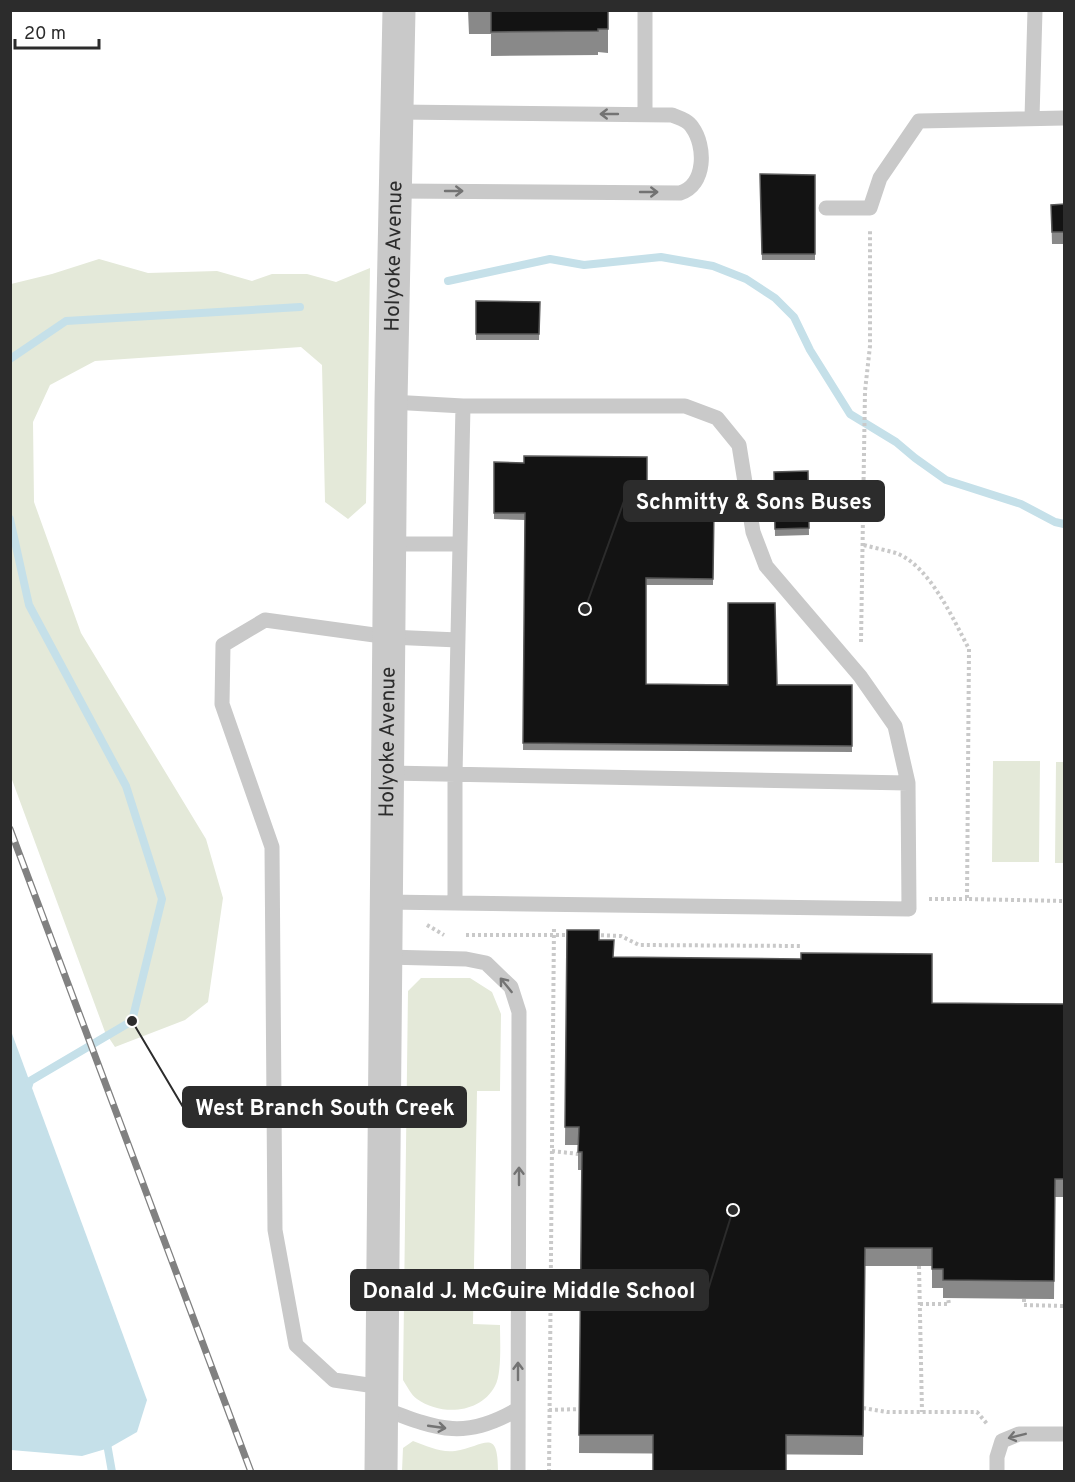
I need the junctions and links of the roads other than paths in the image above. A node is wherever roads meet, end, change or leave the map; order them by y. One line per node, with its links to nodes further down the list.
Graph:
1 (399, 10): 4 (street, Holyoke Avenue)
2 (645, 10): 5 (lane)
3 (1035, 10): 6 (lane)
4 (398, 112): 5 (lane, one-way to 4); 8 (street, Holyoke Avenue)
5 (645, 114): 8 (lane, one-way to 5)
6 (1032, 118): 7 (lane); 9 (lane)
7 (1065, 118)
8 (396, 191): 10 (street, Holyoke Avenue)
9 (826, 208)
10 (391, 402): 11 (lane); 12 (street, Holyoke Avenue)
11 (463, 406): 13 (lane); 18 (lane)
12 (390, 544): 13 (lane); 14 (street, Holyoke Avenue)
13 (460, 544): 15 (lane)
14 (389, 637): 15 (lane); 16 (street, Holyoke Avenue); 22 (lane)
15 (458, 640): 17 (lane)
16 (388, 773): 17 (lane); 19 (street, Holyoke Avenue)
17 (455, 775): 18 (lane); 20 (lane)
18 (908, 783): 20 (lane)
19 (399, 902): 20 (lane); 21 (street, Holyoke Avenue)
20 (455, 903)
21 (386, 957): 22 (street, Holyoke Avenue); 23 (lane, one-way to 21)
22 (382, 1398): 23 (lane, one-way to 23); 25 (street, Holyoke Avenue)
23 (518, 1409): 26 (lane)
24 (1065, 1434): 27 (lane, one-way to 27)
25 (381, 1472)
26 (518, 1472)
27 (997, 1472)

